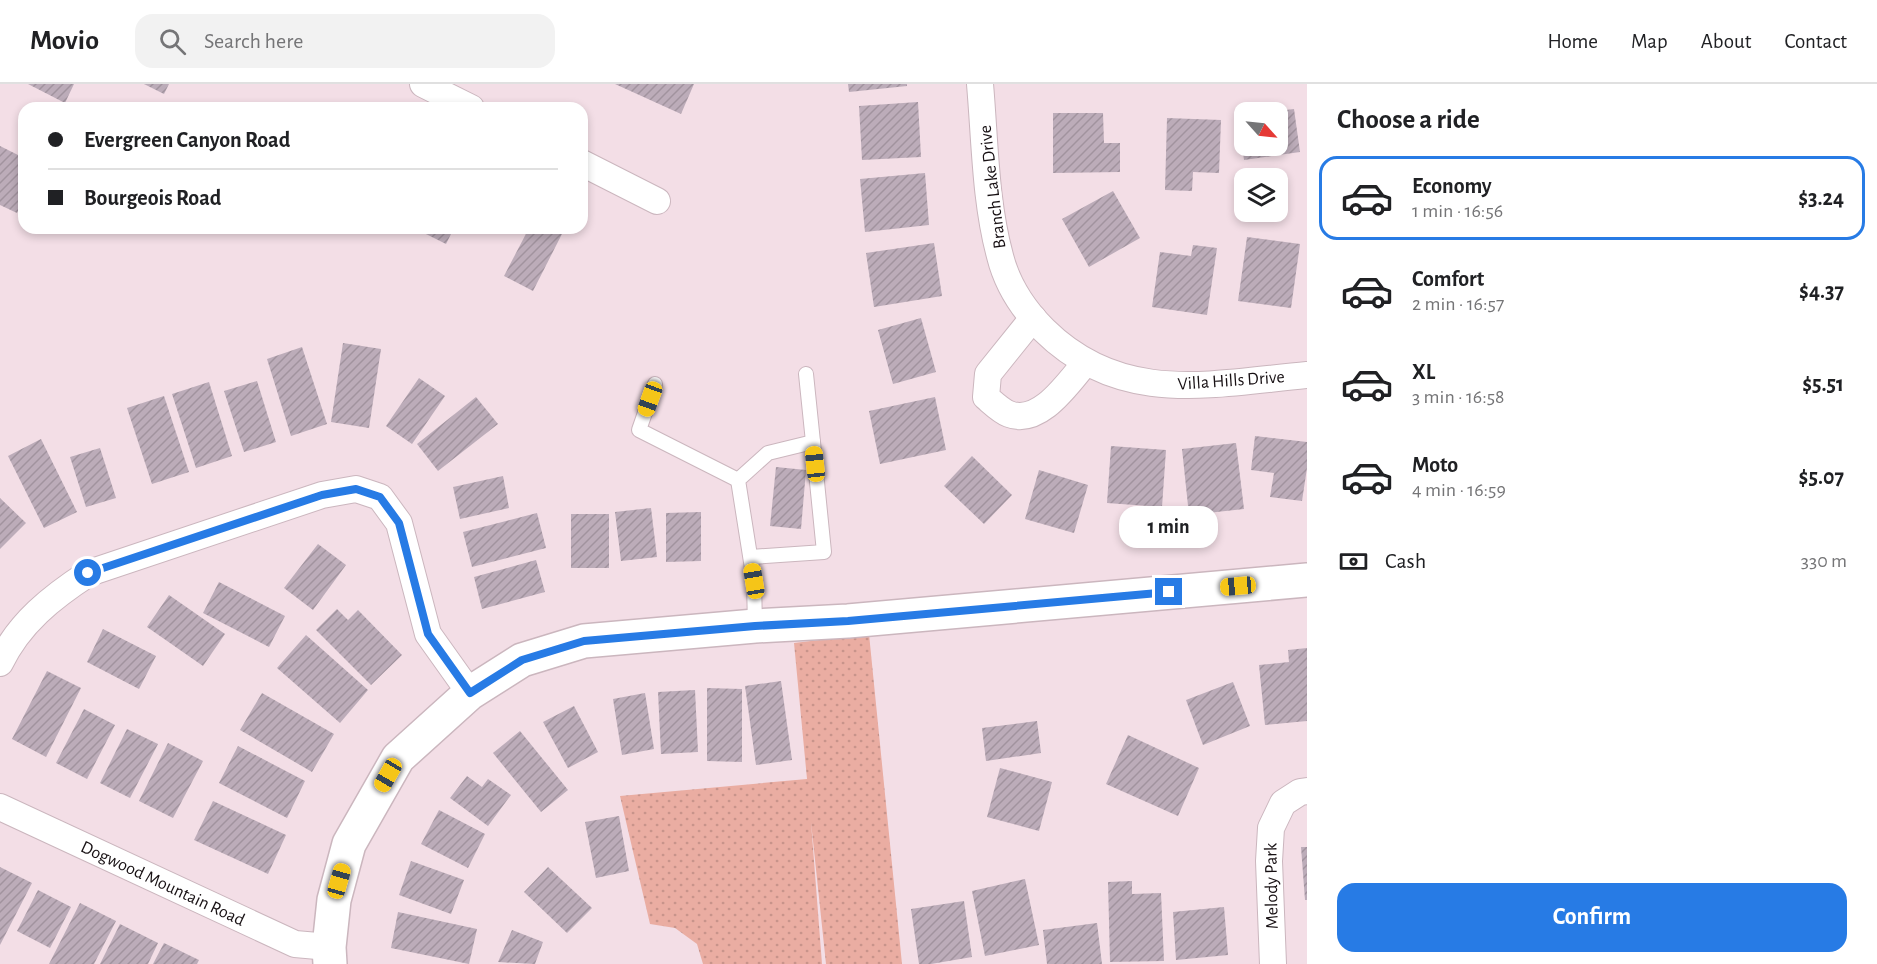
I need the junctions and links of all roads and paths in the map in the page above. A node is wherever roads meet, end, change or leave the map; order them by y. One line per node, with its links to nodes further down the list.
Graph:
1 (423, 84): 3 (street)
2 (980, 84): 6 (street, Branch Lake Drive)
3 (459, 102)
4 (588, 167): 5 (street)
5 (657, 201)
6 (1033, 318): 7 (street, Branch Lake Drive); 8 (street)
7 (1058, 343): 8 (street, Villa Hills Drive)
8 (1086, 362): 10 (street, Villa Hills Drive)
9 (806, 375): 12 (lane)
10 (1307, 375)
11 (655, 384): 13 (lane)
12 (813, 442): 13 (lane); 14 (lane)
13 (738, 480): 14 (lane)
14 (751, 557): 16 (lane)
15 (1307, 580): 16 (street)
16 (755, 626): 18 (street)
17 (0, 663): 18 (street)
18 (470, 693): 21 (street)
19 (1307, 791): 22 (street, Melody Park)
20 (0, 807): 21 (street, Dogwood Mountain Road)
21 (330, 956)
22 (1273, 964)

